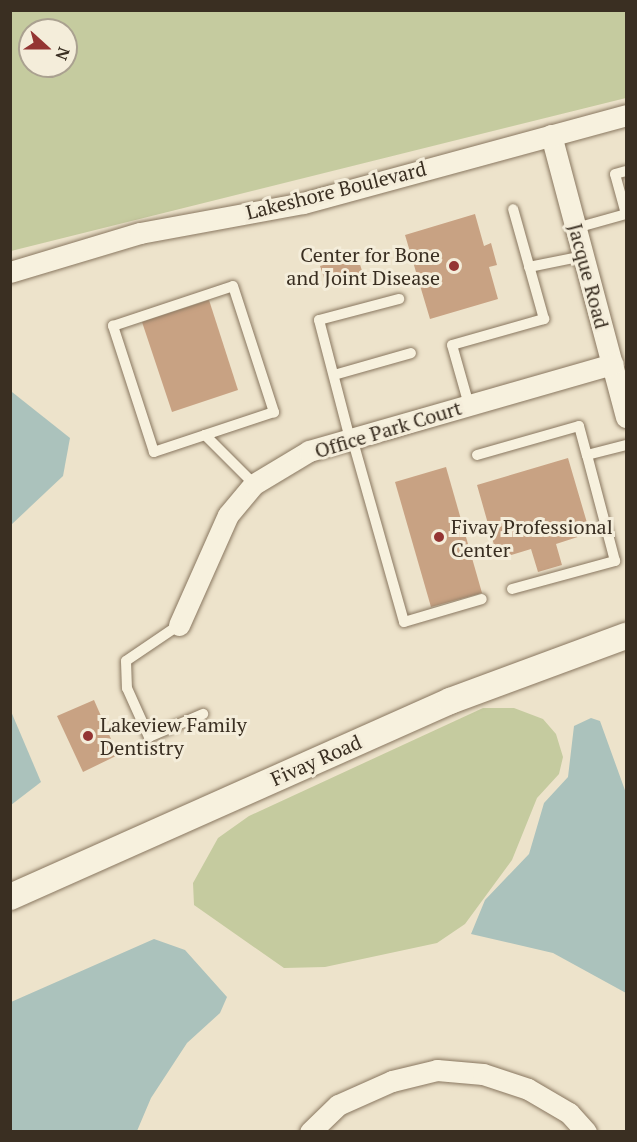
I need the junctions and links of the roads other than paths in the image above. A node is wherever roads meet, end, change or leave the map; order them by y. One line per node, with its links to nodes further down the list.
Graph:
1 (627, 115): 2 (street, Lakeshore Boulevard)
2 (551, 135): 5 (street, Jacque Road); 8 (street, Lakeshore Boulevard)
3 (627, 171): 5 (lane)
4 (513, 209): 7 (lane)
5 (576, 228): 6 (street, Jacque Road)
6 (583, 256): 7 (lane); 11 (street, Jacque Road)
7 (530, 267): 13 (lane)
8 (10, 272)
9 (399, 299): 12 (lane)
10 (411, 354): 12 (lane)
11 (613, 364): 13 (street, Office Park Court); 14 (street, Jacque Road)
12 (334, 375): 16 (lane)
13 (470, 405): 16 (street, Office Park Court)
14 (627, 417)
15 (205, 435): 15 (lane); 20 (lane)
16 (351, 438): 20 (street, Office Park Court); 22 (lane)
17 (627, 445): 19 (lane)
18 (477, 455): 19 (lane)
19 (587, 456): 21 (lane)
20 (254, 484): 23 (street, Office Park Court)
21 (512, 589)
22 (482, 599)
23 (179, 625): 25 (lane)
24 (627, 636): 26 (street, Fivay Road)
25 (203, 714)
26 (10, 897)
27 (310, 1131): 28 (street)
28 (586, 1131)

